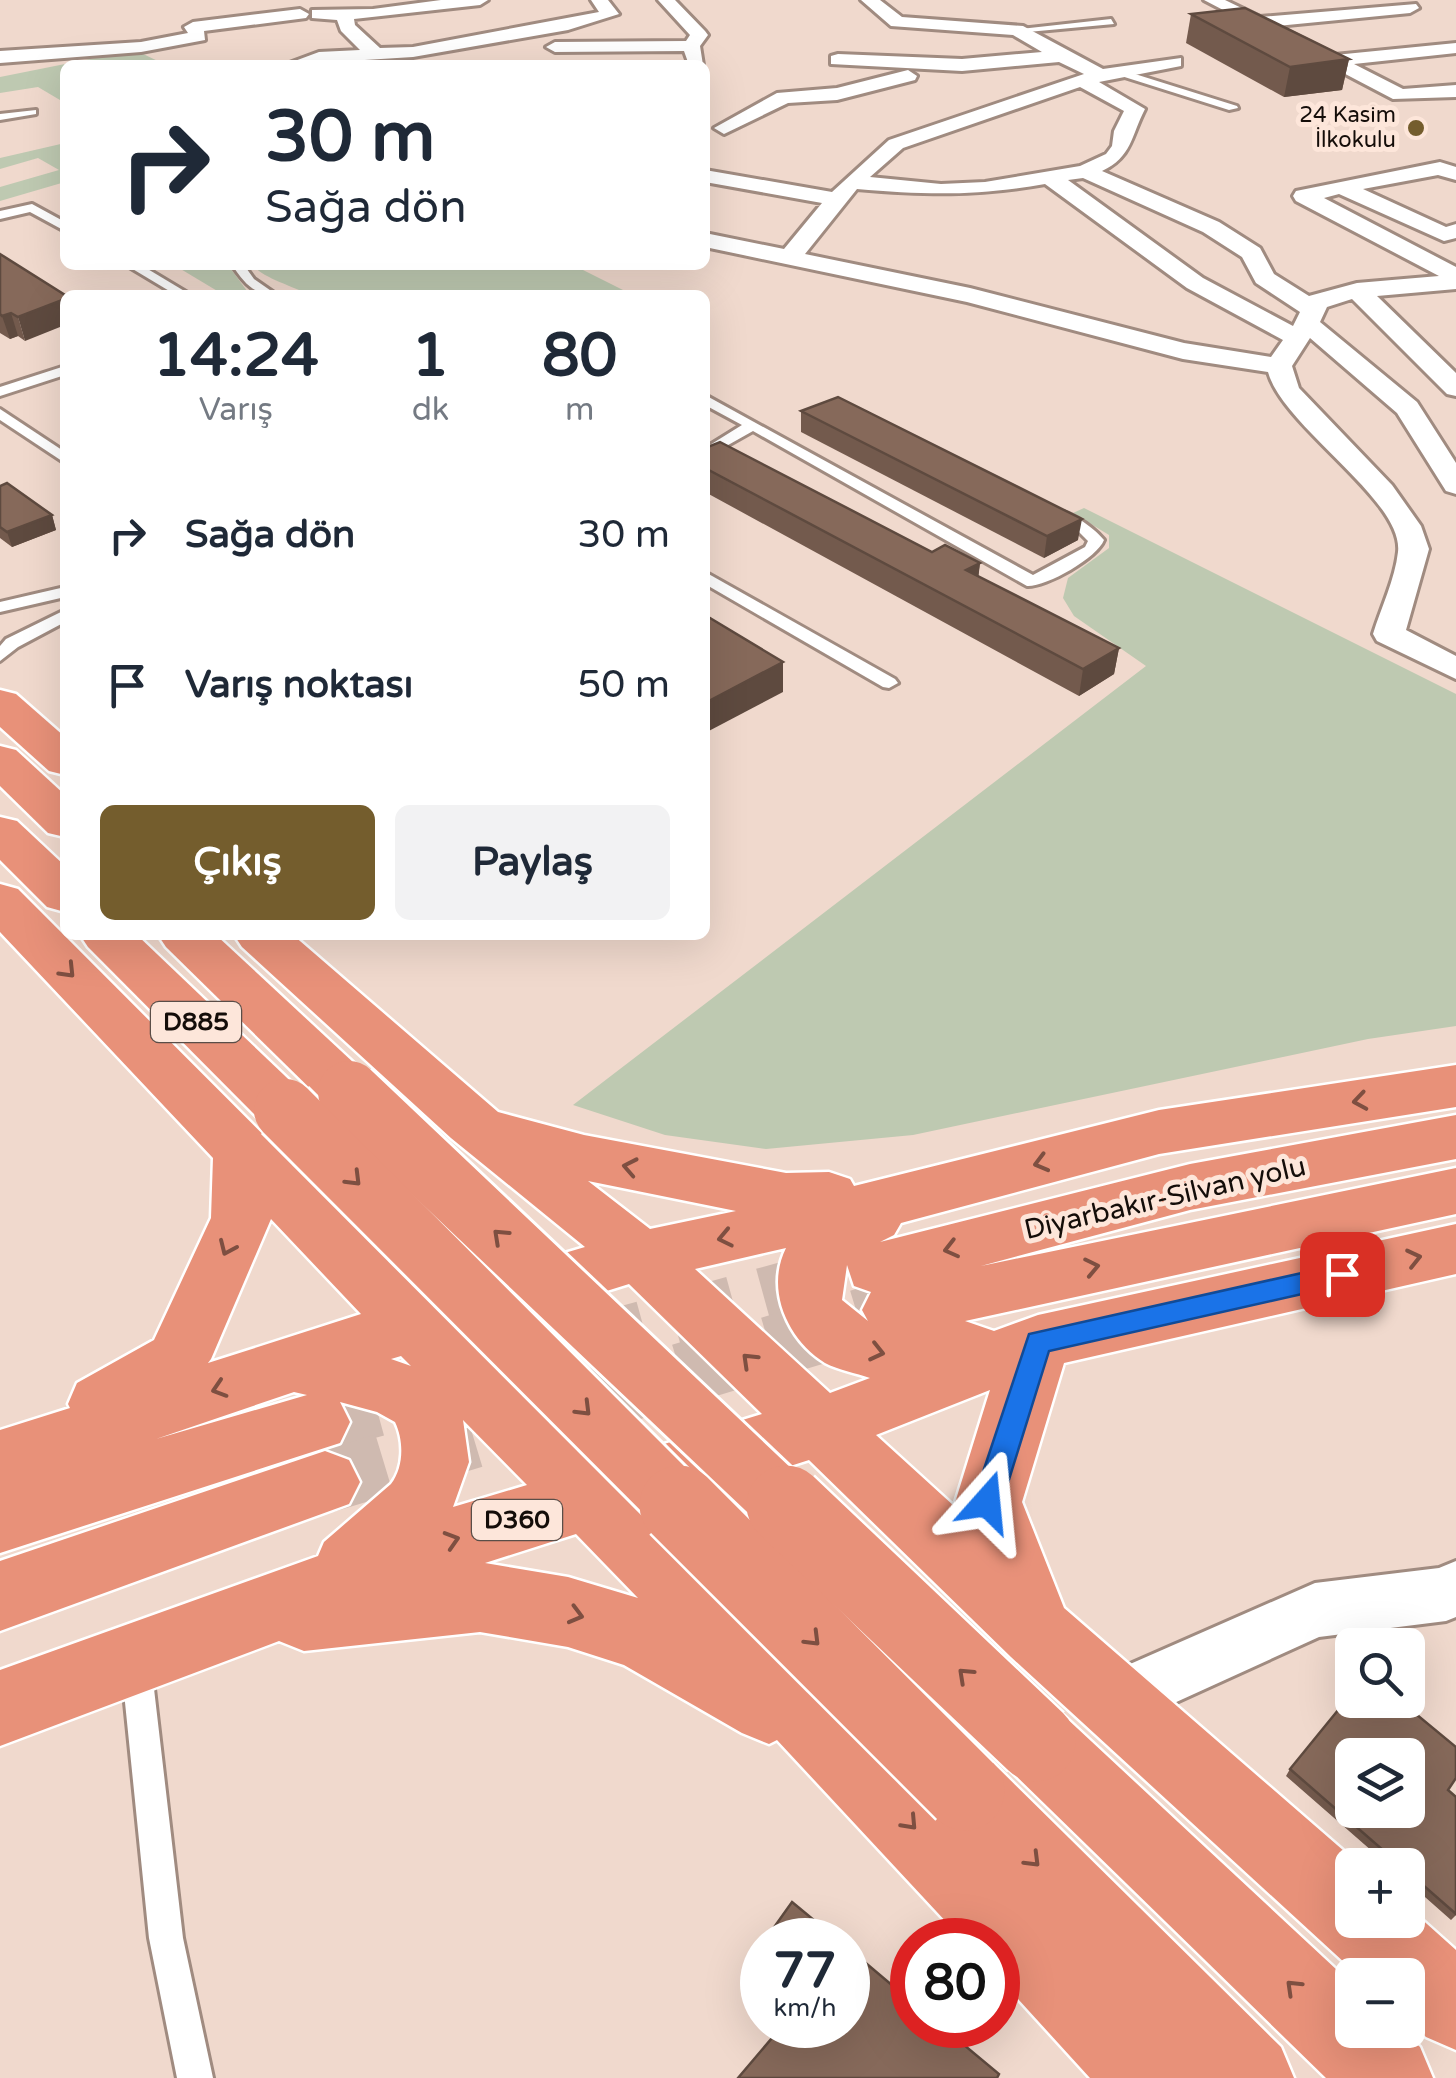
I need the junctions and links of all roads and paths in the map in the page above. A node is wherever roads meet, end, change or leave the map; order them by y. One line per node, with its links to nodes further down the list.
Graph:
1 (276, 0): 8 (street)
2 (480, 0): 9 (street)
3 (599, 0): 18 (street)
4 (666, 0): 22 (street)
5 (869, 0): 12 (street)
6 (1212, 0): 11 (street)
7 (1392, 0): 11 (street)
8 (300, 14): 9 (street); 16 (street)
9 (334, 14): 13 (street)
10 (1111, 22): 12 (lane)
11 (1256, 23): 29 (street)
12 (1017, 30): 20 (street)
13 (354, 34): 14 (street); 19 (street)
14 (296, 42)
15 (570, 46): 22 (street); 26 (street); 27 (street)
16 (141, 47): 21 (street); 23 (street)
17 (1456, 48): 29 (street)
18 (412, 52): 19 (street); 25 (street)
19 (376, 54): 24 (street)
20 (1062, 56): 31 (street); 32 (street)
21 (0, 57)
22 (695, 58)
23 (167, 60)
24 (312, 60)
25 (426, 60)
26 (471, 60)
27 (583, 60)
28 (838, 60): 31 (street)
29 (1332, 61): 33 (street)
30 (1174, 62): 32 (street)
31 (962, 65): 37 (street)
32 (1102, 76): 34 (lane); 39 (street); 45 (street)
33 (1456, 91)
34 (1233, 108)
35 (32, 112): 36 (lane)
36 (0, 117)
37 (724, 128)
38 (774, 163): 43 (street)
39 (1085, 171): 41 (street); 57 (street)
40 (1456, 174): 44 (street)
41 (1048, 176): 45 (street); 57 (street)
42 (710, 177): 43 (street)
43 (746, 184): 45 (street)
44 (1341, 187): 48 (street); 53 (street)
45 (844, 190): 50 (street)
46 (0, 216): 47 (lane)
47 (60, 224)
48 (1456, 231)
49 (710, 241): 50 (street)
50 (790, 257): 58 (street)
51 (141, 270): 54 (lane)
52 (242, 270): 55 (lane)
53 (1456, 279): 56 (street)
54 (176, 290)
55 (263, 290)
56 (1357, 290): 57 (street); 60 (street)
57 (1306, 324): 58 (street); 67 (street)
58 (1278, 366): 74 (street)
59 (60, 372): 61 (lane)
60 (1456, 388)
61 (0, 392)
62 (710, 402): 64 (lane)
63 (0, 413): 66 (lane)
64 (753, 424): 65 (lane); 68 (lane)
65 (710, 451)
66 (60, 455)
67 (1456, 485)
68 (1035, 504)
69 (710, 581): 75 (lane)
70 (60, 593): 71 (lane)
71 (0, 607)
72 (60, 618): 73 (lane)
73 (0, 656)
74 (1456, 669)
75 (889, 682)
76 (0, 703): 77 (highway)
77 (60, 757)
78 (0, 760): 79 (highway)
79 (60, 817)
80 (0, 832): 81 (highway)
81 (60, 890)
82 (0, 901): 88 (highway, one-way to 88)
83 (110, 940): 88 (highway, D885)
84 (189, 940): 116 (highway, D885, one-way to 84, bridge)
85 (266, 940): 87 (highway)
86 (1456, 1086): 91 (highway, one-way to 91)
87 (471, 1124): 91 (highway, one-way to 87); 93 (highway)
88 (264, 1132): 94 (highway); 98 (highway, one-way to 98); 115 (highway, one-way to 115, bridge)
89 (1456, 1137): 90 (highway, Diyarbakır-Silvan yolu, one-way to 90)
90 (1456, 1190)
91 (935, 1192): 93 (highway, one-way to 93); 95 (highway, one-way to 95)
92 (1456, 1249): 95 (highway, one-way to 92)
93 (640, 1256): 94 (highway); 97 (highway, one-way to 93)
94 (412, 1325): 96 (highway); 99 (highway)
95 (1038, 1342): 97 (highway, D360); 105 (highway)
96 (311, 1423): 98 (highway, one-way to 98); 100 (highway); 101 (highway); 102 (highway)
97 (820, 1428): 99 (highway, D360); 105 (highway)
98 (0, 1459)
99 (588, 1498): 101 (highway, D360, one-way to 99); 109 (highway)
100 (0, 1521)
101 (320, 1590): 104 (highway, D360)
102 (0, 1596)
103 (1453, 1596): 107 (street)
104 (236, 1623): 106 (highway, D360); 109 (highway, one-way to 109)
105 (1037, 1632): 107 (highway)
106 (136, 1659): 108 (highway, D360); 113 (lane)
107 (1118, 1700): 110 (highway)
108 (0, 1708)
109 (843, 1752): 114 (highway, one-way to 114)
110 (1335, 1898)
111 (1380, 1938): 112 (highway)
112 (1456, 2007)
113 (194, 2078)
114 (1150, 2078)
115 (1250, 2078)
116 (1389, 2078)

